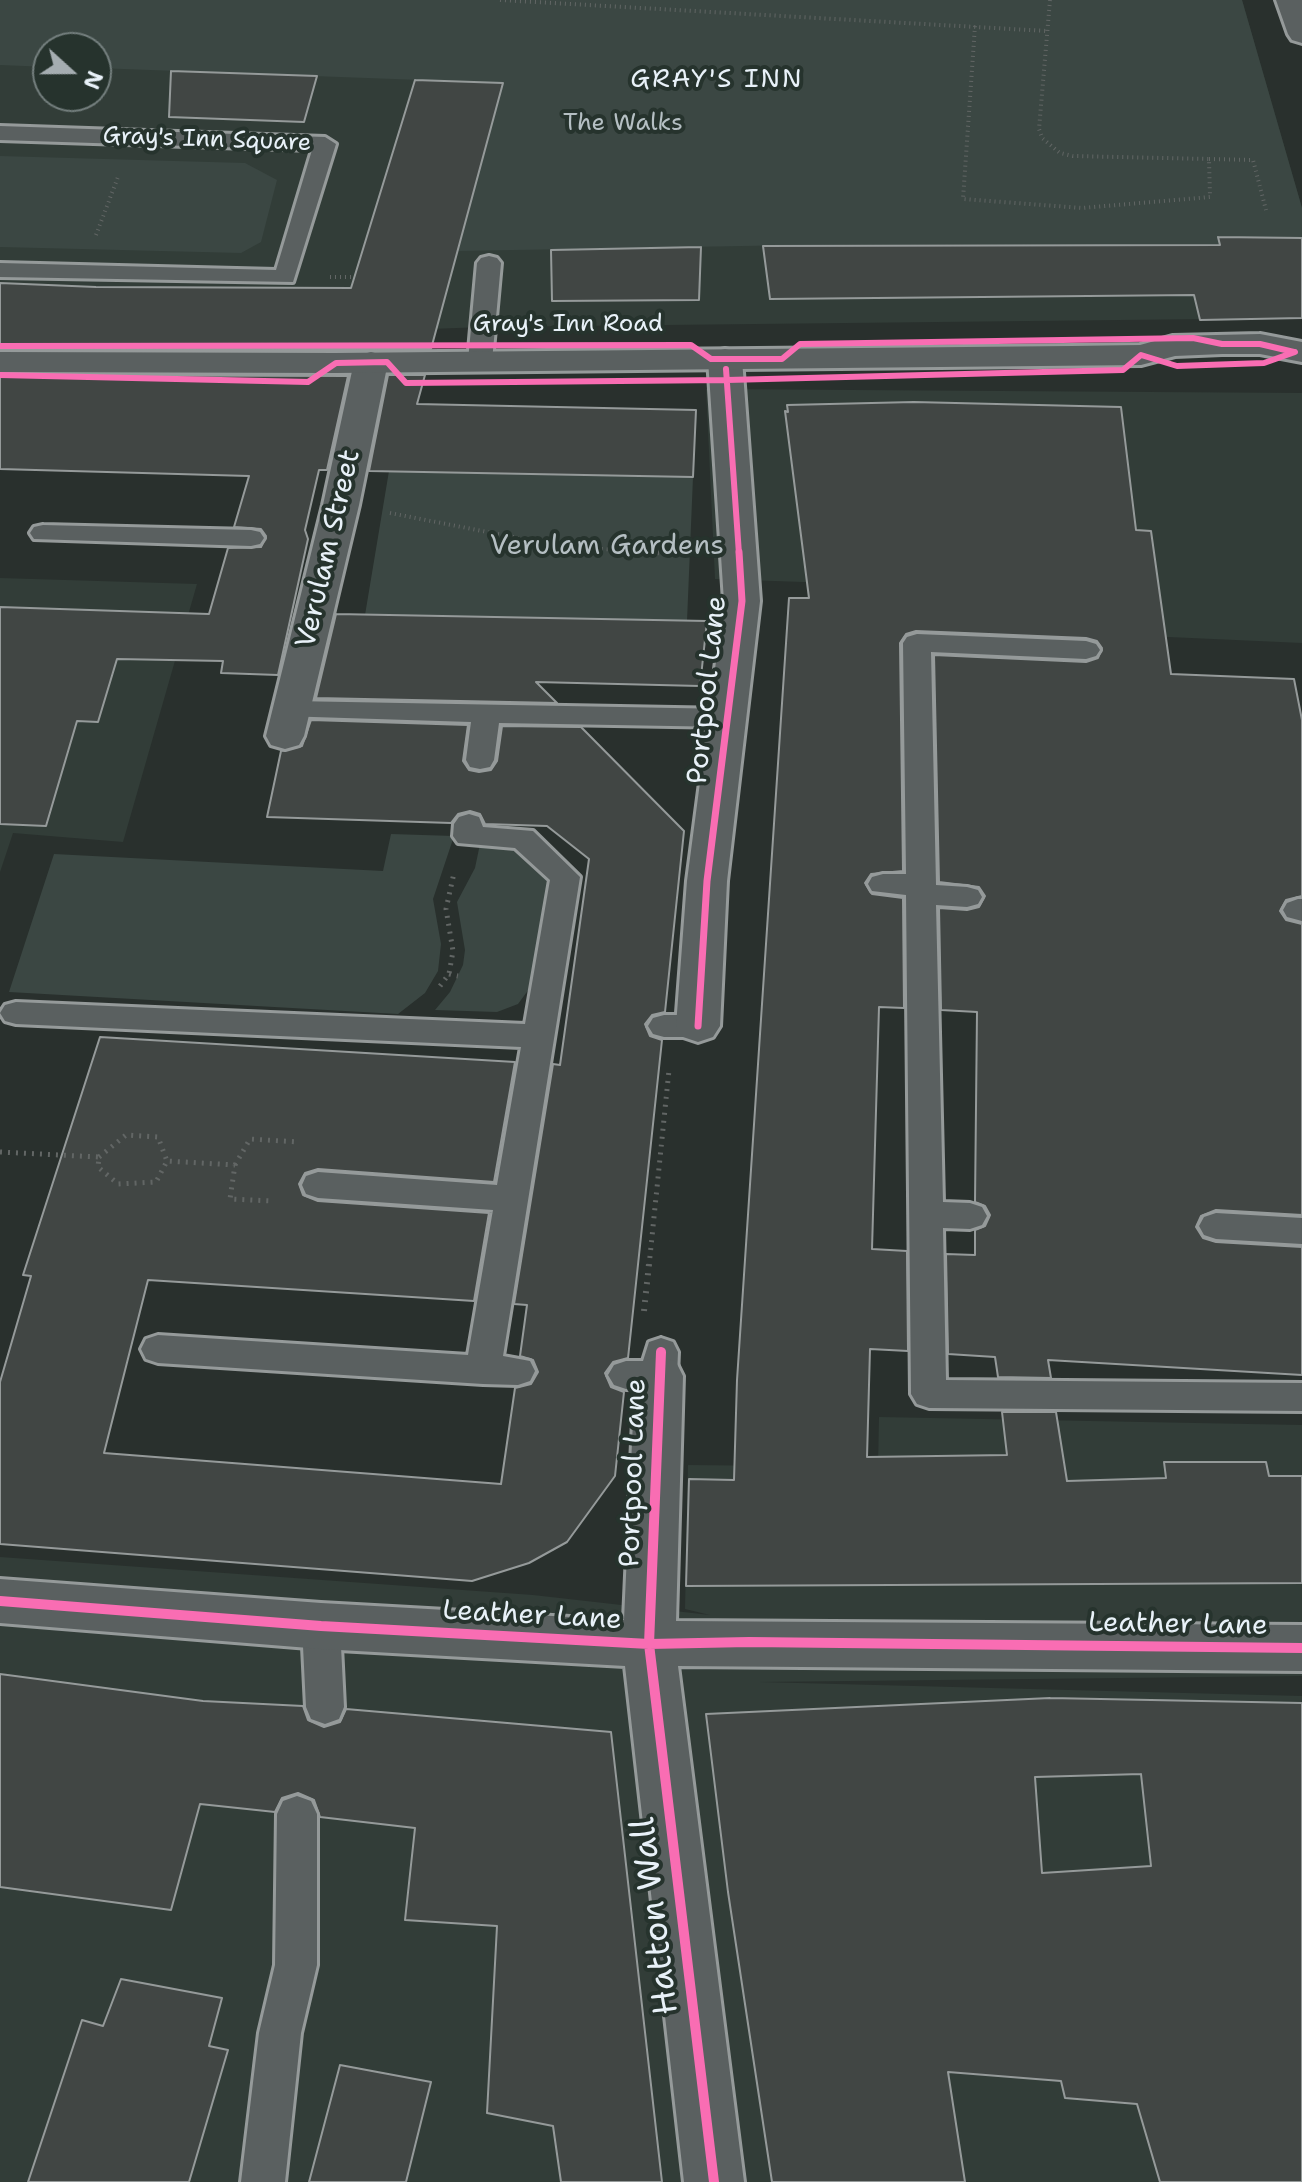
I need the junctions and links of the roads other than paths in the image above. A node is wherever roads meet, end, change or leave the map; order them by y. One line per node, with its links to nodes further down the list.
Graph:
1 (1290, 0): 2 (street)
2 (1302, 34)
3 (0, 133): 5 (lane, Gray's Inn Square)
4 (489, 263): 8 (lane)
5 (0, 270)
6 (1298, 352): 7 (street, Gray's Inn Road)
7 (725, 359): 8 (street, Gray's Inn Road); 15 (street, Portpool Lane)
8 (480, 361): 10 (street, Gray's Inn Road)
9 (0, 362): 10 (street, Gray's Inn Road)
10 (371, 362): 16 (street, Verulam Street)
11 (43, 533): 12 (lane)
12 (251, 538)
13 (1086, 650): 20 (lane)
14 (486, 714): 15 (lane); 16 (lane); 17 (lane)
15 (729, 718): 23 (street, Portpool Lane)
16 (289, 723)
17 (480, 760)
18 (469, 824): 24 (lane)
19 (883, 884): 20 (lane)
20 (921, 890): 21 (lane); 27 (lane)
21 (967, 897)
22 (16, 1013): 24 (lane)
23 (678, 1026)
24 (548, 1027): 26 (lane)
25 (318, 1185): 26 (lane)
26 (513, 1199): 32 (lane)
27 (925, 1215): 28 (lane); 35 (lane)
28 (970, 1216)
29 (1216, 1226): 30 (lane)
30 (1302, 1231)
31 (158, 1349): 32 (lane)
32 (483, 1370): 34 (lane)
33 (646, 1370): 38 (street, Portpool Lane)
34 (518, 1371)
35 (1302, 1397)
36 (0, 1601): 37 (street, Leather Lane)
37 (321, 1626): 38 (street, Leather Lane); 40 (lane)
38 (649, 1644): 39 (street, Leather Lane); 43 (street, Hatton Wall)
39 (1302, 1648)
40 (325, 1707)
41 (297, 1814): 42 (lane)
42 (263, 2182)
43 (714, 2182)

